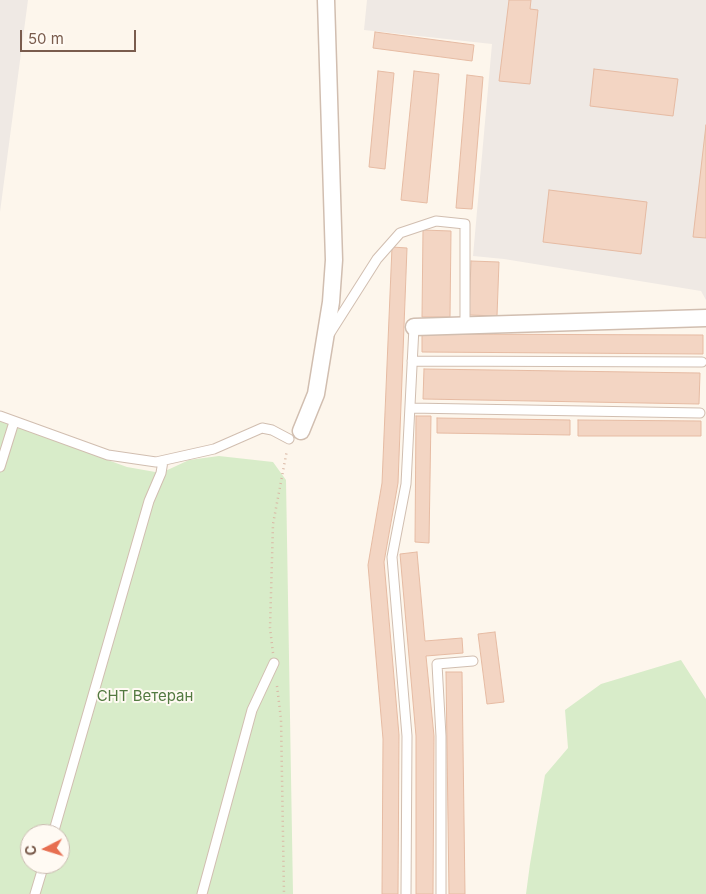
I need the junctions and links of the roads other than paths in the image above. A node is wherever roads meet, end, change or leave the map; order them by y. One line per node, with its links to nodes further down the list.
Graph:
1 (326, 0): 5 (street)
2 (706, 318): 3 (street)
3 (465, 326): 4 (street); 5 (lane)
4 (414, 327): 6 (lane)
5 (324, 342): 12 (street)
6 (412, 361): 7 (lane); 8 (lane)
7 (702, 362)
8 (410, 408): 9 (lane); 21 (lane)
9 (700, 413)
10 (0, 416): 11 (lane)
11 (14, 422): 13 (lane); 14 (lane)
12 (295, 435): 13 (lane)
13 (164, 461): 17 (lane)
14 (0, 467)
15 (473, 661): 22 (lane)
16 (274, 664): 20 (lane)
17 (56, 824)
18 (41, 874): 19 (lane)
19 (35, 894)
20 (202, 894)
21 (406, 894)
22 (441, 894)

